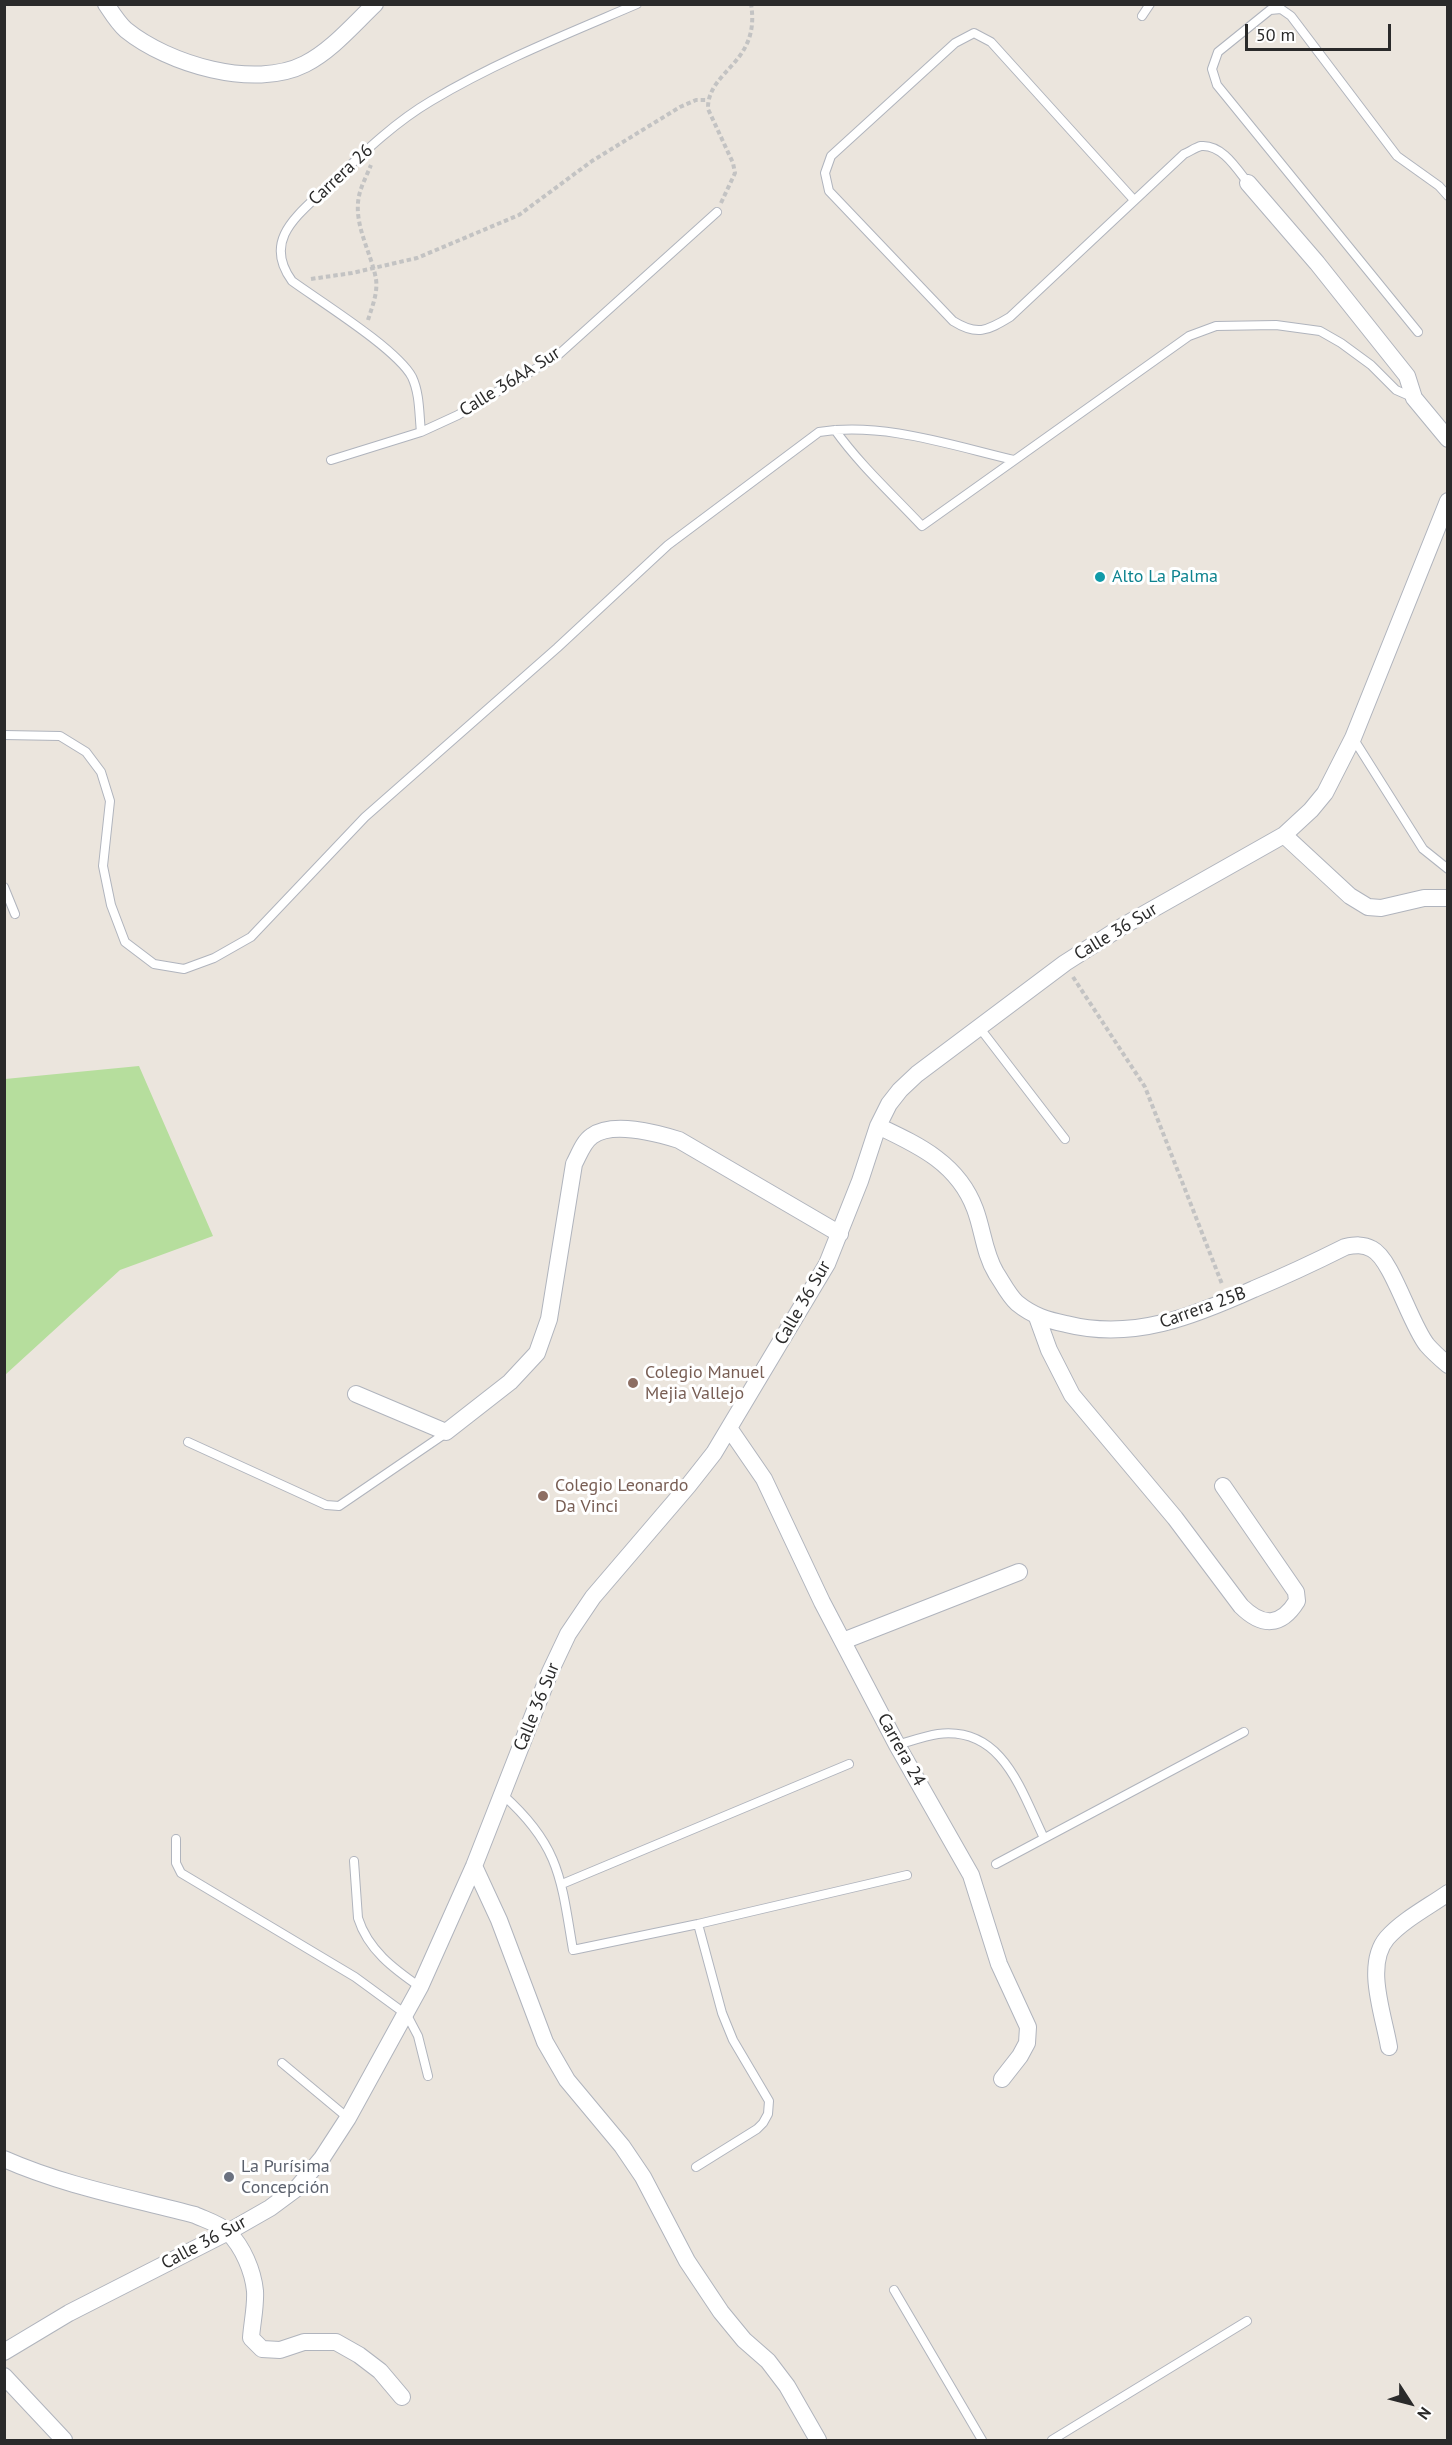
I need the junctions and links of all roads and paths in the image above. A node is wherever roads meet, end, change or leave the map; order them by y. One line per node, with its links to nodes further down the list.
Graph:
1 (106, 4): 2 (street)
2 (375, 4)
3 (637, 4): 8 (lane, Carrera 26)
4 (751, 4): 7 (path)
5 (1150, 4): 6 (lane)
6 (1142, 16)
7 (708, 100): 12 (path); 13 (path)
8 (382, 137): 13 (path); 14 (lane, Carrera 26)
9 (1248, 183): 11 (lane); 17 (street)
10 (1448, 196): 15 (lane)
11 (1134, 200): 11 (lane)
12 (717, 212): 19 (lane, Calle 36AA Sur)
13 (373, 268): 14 (path); 16 (path)
14 (292, 281): 16 (lane)
15 (1418, 332)
16 (364, 333): 19 (lane)
17 (1414, 398): 20 (street); 22 (lane)
18 (835, 430): 22 (lane); 22 (lane); 24 (lane)
19 (421, 432): 21 (lane, Calle 36AA Sur)
20 (1448, 439)
21 (331, 460)
22 (1014, 460)
23 (1448, 501): 25 (street, Calle 36 Sur)
24 (4, 735)
25 (1353, 738): 26 (street, Calle 36 Sur); 27 (lane)
26 (1284, 835): 29 (street); 31 (street, Calle 36 Sur)
27 (1448, 869)
28 (4, 887): 30 (lane)
29 (1448, 898)
30 (15, 914)
31 (1065, 963): 32 (street, Calle 36 Sur); 36 (path)
32 (979, 1027): 33 (street, Calle 36 Sur); 34 (lane)
33 (878, 1126): 35 (street, Calle 36 Sur); 37 (street, Carrera 25B)
34 (1065, 1139)
35 (840, 1234): 40 (street, Calle 36 Sur); 41 (street)
36 (1229, 1301): 37 (street, Carrera 25B); 38 (street, Carrera 25B)
37 (1037, 1317): 43 (street)
38 (1448, 1365)
39 (356, 1394): 41 (street)
40 (729, 1428): 45 (street, Carrera 24); 49 (street, Calle 36 Sur)
41 (446, 1432): 42 (lane)
42 (188, 1442)
43 (1223, 1486)
44 (1019, 1572): 45 (street)
45 (843, 1641): 47 (street, Carrera 24)
46 (1245, 1732): 50 (lane)
47 (897, 1745): 50 (lane); 64 (street, Carrera 24)
48 (849, 1764): 56 (lane)
49 (502, 1795): 54 (street, Calle 36 Sur); 56 (lane)
50 (1044, 1838): 53 (lane)
51 (177, 1839): 60 (lane)
52 (354, 1861): 59 (lane)
53 (996, 1864)
54 (474, 1866): 59 (street, Calle 36 Sur); 75 (street)
55 (907, 1875): 58 (lane)
56 (562, 1884): 58 (lane)
57 (1448, 1893): 61 (street)
58 (698, 1924): 67 (lane)
59 (420, 1987): 60 (street, Calle 36 Sur)
60 (406, 2015): 63 (lane); 65 (street, Calle 36 Sur)
61 (1389, 2047)
62 (282, 2063): 65 (lane)
63 (428, 2076)
64 (1002, 2079)
65 (348, 2118): 68 (street, Calle 36 Sur)
66 (4, 2159): 68 (street)
67 (696, 2167)
68 (228, 2232): 71 (street, Calle 36 Sur); 73 (street)
69 (894, 2290): 76 (lane)
70 (1247, 2321): 77 (lane)
71 (4, 2352)
72 (4, 2376): 74 (street)
73 (402, 2397)
74 (64, 2440)
75 (819, 2440)
76 (982, 2440)
77 (1052, 2440)

